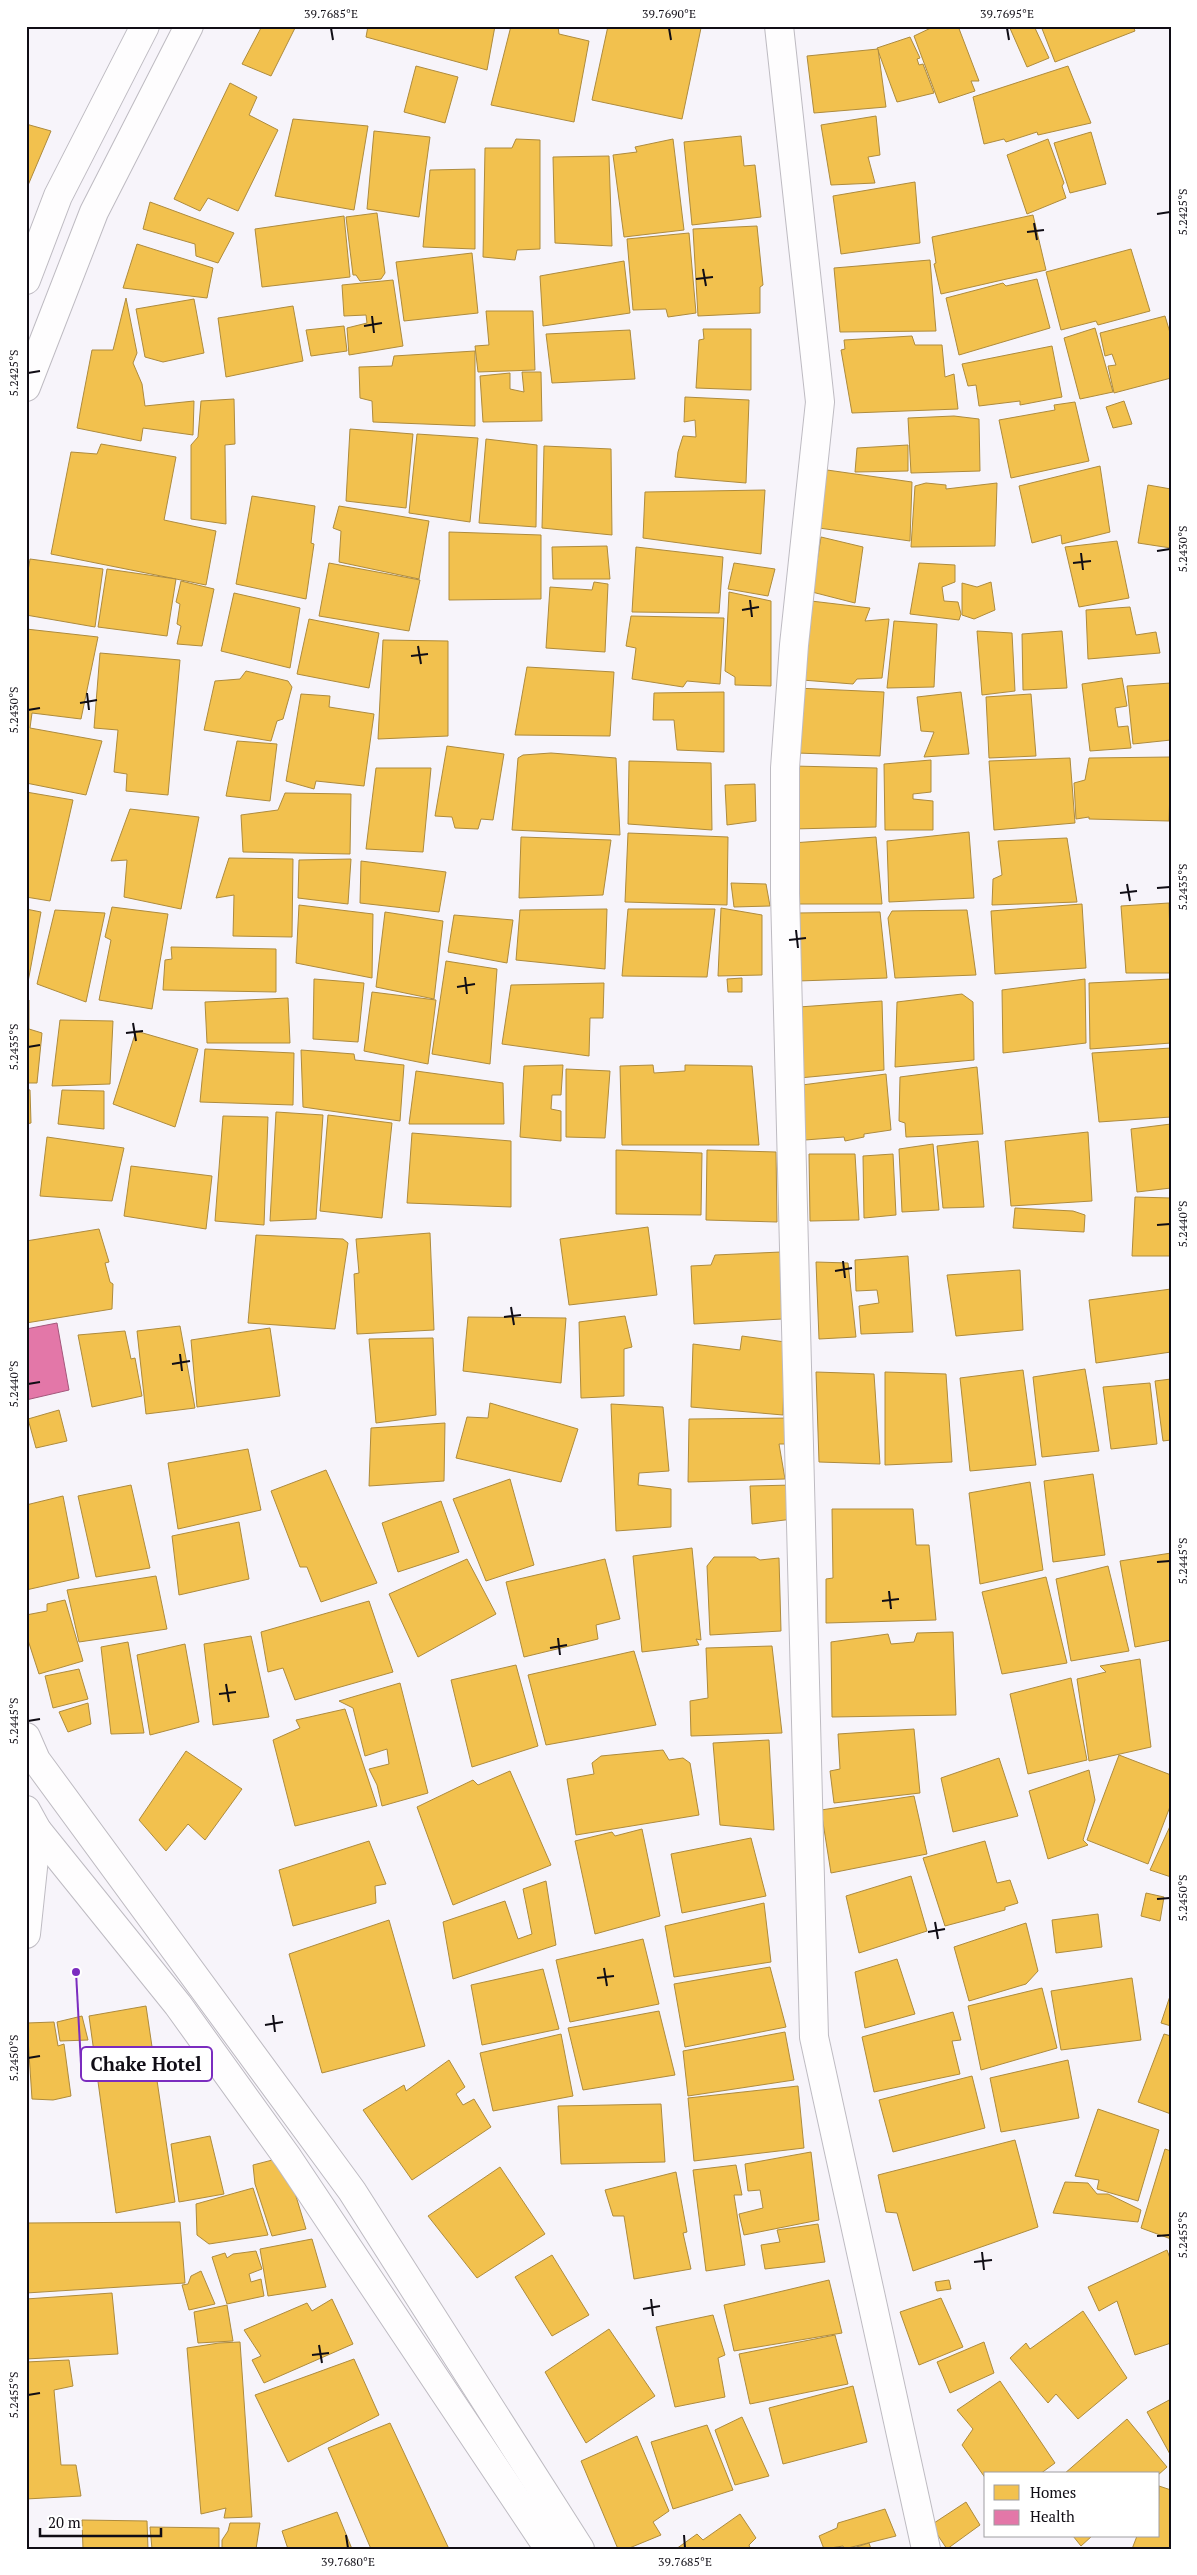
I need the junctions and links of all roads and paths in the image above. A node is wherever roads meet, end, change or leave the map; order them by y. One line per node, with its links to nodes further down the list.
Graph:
1 (145, 26): 4 (street)
2 (189, 26): 5 (street)
3 (779, 26): 11 (street)
4 (26, 280)
5 (26, 387)
6 (26, 1737): 10 (street)
7 (32, 1820): 8 (street); 9 (street)
8 (26, 1934)
9 (549, 2549)
10 (580, 2549)
11 (926, 2549)

